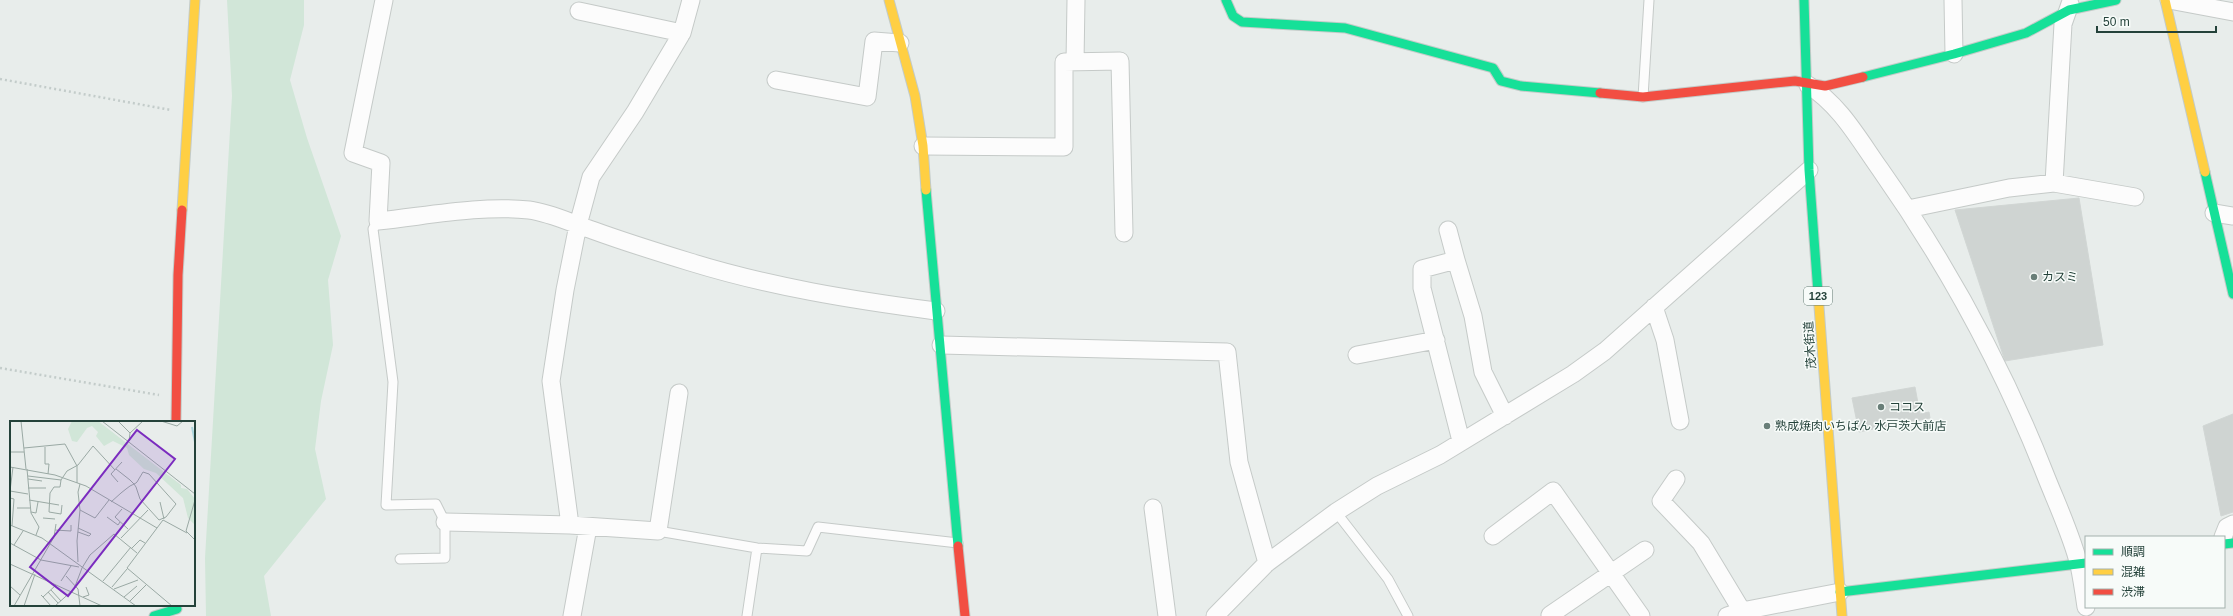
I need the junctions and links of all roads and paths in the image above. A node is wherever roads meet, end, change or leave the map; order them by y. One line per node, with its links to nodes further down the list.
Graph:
1 (195, 0): 24 (main road)
2 (384, 0): 32 (street)
3 (691, 0): 16 (street)
4 (889, 0): 17 (main road)
5 (1076, 0): 19 (street)
6 (1226, 0): 23 (main road)
7 (1649, 0): 23 (lane)
8 (1804, 0): 22 (main road, 茂木街道 / 123)
9 (1953, 0): 18 (street)
10 (2116, 0): 13 (main road)
11 (2165, 0): 30 (main road)
12 (2169, 0): 15 (street)
13 (2070, 5): 18 (main road); 27 (street)
14 (579, 11): 16 (street)
15 (2233, 12)
16 (682, 33): 33 (street)
17 (900, 43): 21 (street); 25 (main road)
18 (1954, 54): 22 (main road)
19 (1075, 62): 25 (street); 35 (street)
20 (0, 80): 24 (path)
21 (776, 80)
22 (1806, 84): 23 (main road); 26 (main road, 茂木街道 / 123); 29 (street)
23 (1643, 97)
24 (188, 113): 45 (main road)
25 (923, 146): 39 (main road)
26 (1809, 170): 38 (street); 67 (main road, 茂木街道 / 123)
27 (2054, 182): 28 (street); 29 (street)
28 (2135, 197)
29 (1908, 209): 65 (street)
30 (2214, 213): 31 (street); 37 (main road)
31 (2233, 216)
32 (378, 221): 33 (street); 53 (lane)
33 (578, 225): 39 (street); 55 (street)
34 (1448, 230): 36 (street)
35 (1124, 233)
36 (1456, 260): 40 (street); 46 (street)
37 (2233, 294)
38 (1654, 307): 46 (street); 48 (street)
39 (936, 311): 41 (main road)
40 (1436, 340): 42 (street); 49 (street)
41 (941, 345): 60 (main road); 64 (street)
42 (1357, 355)
43 (0, 368): 45 (path)
44 (679, 393): 57 (street)
45 (176, 395): 47 (main road)
46 (1505, 416): 49 (street)
47 (176, 421)
48 (1680, 421)
49 (1461, 441): 52 (street)
50 (1676, 480): 70 (street)
51 (1153, 508): 76 (street)
52 (1336, 512): 64 (street); 78 (lane)
53 (445, 522): 55 (street); 63 (lane)
54 (2233, 524): 59 (street)
55 (570, 525): 56 (street)
56 (588, 526): 57 (street); 73 (street)
57 (658, 531): 61 (lane)
58 (1493, 536): 66 (street)
59 (2223, 536)
60 (958, 543): 61 (lane); 75 (main road)
61 (757, 548): 74 (lane)
62 (1645, 550): 66 (street)
63 (400, 559)
64 (1266, 563): 77 (street)
65 (2082, 563): 67 (main road); 68 (street)
66 (1610, 573): 71 (street); 79 (street)
67 (1840, 592): 70 (street); 80 (main road, 茂木街道 / 123)
68 (2085, 596)
69 (177, 610): 72 (main road)
70 (1734, 613)
71 (1550, 615)
72 (154, 616)
73 (572, 616)
74 (747, 616)
75 (965, 616)
76 (1167, 616)
77 (1215, 616)
78 (1408, 616)
79 (1641, 616)
80 (1842, 616)

